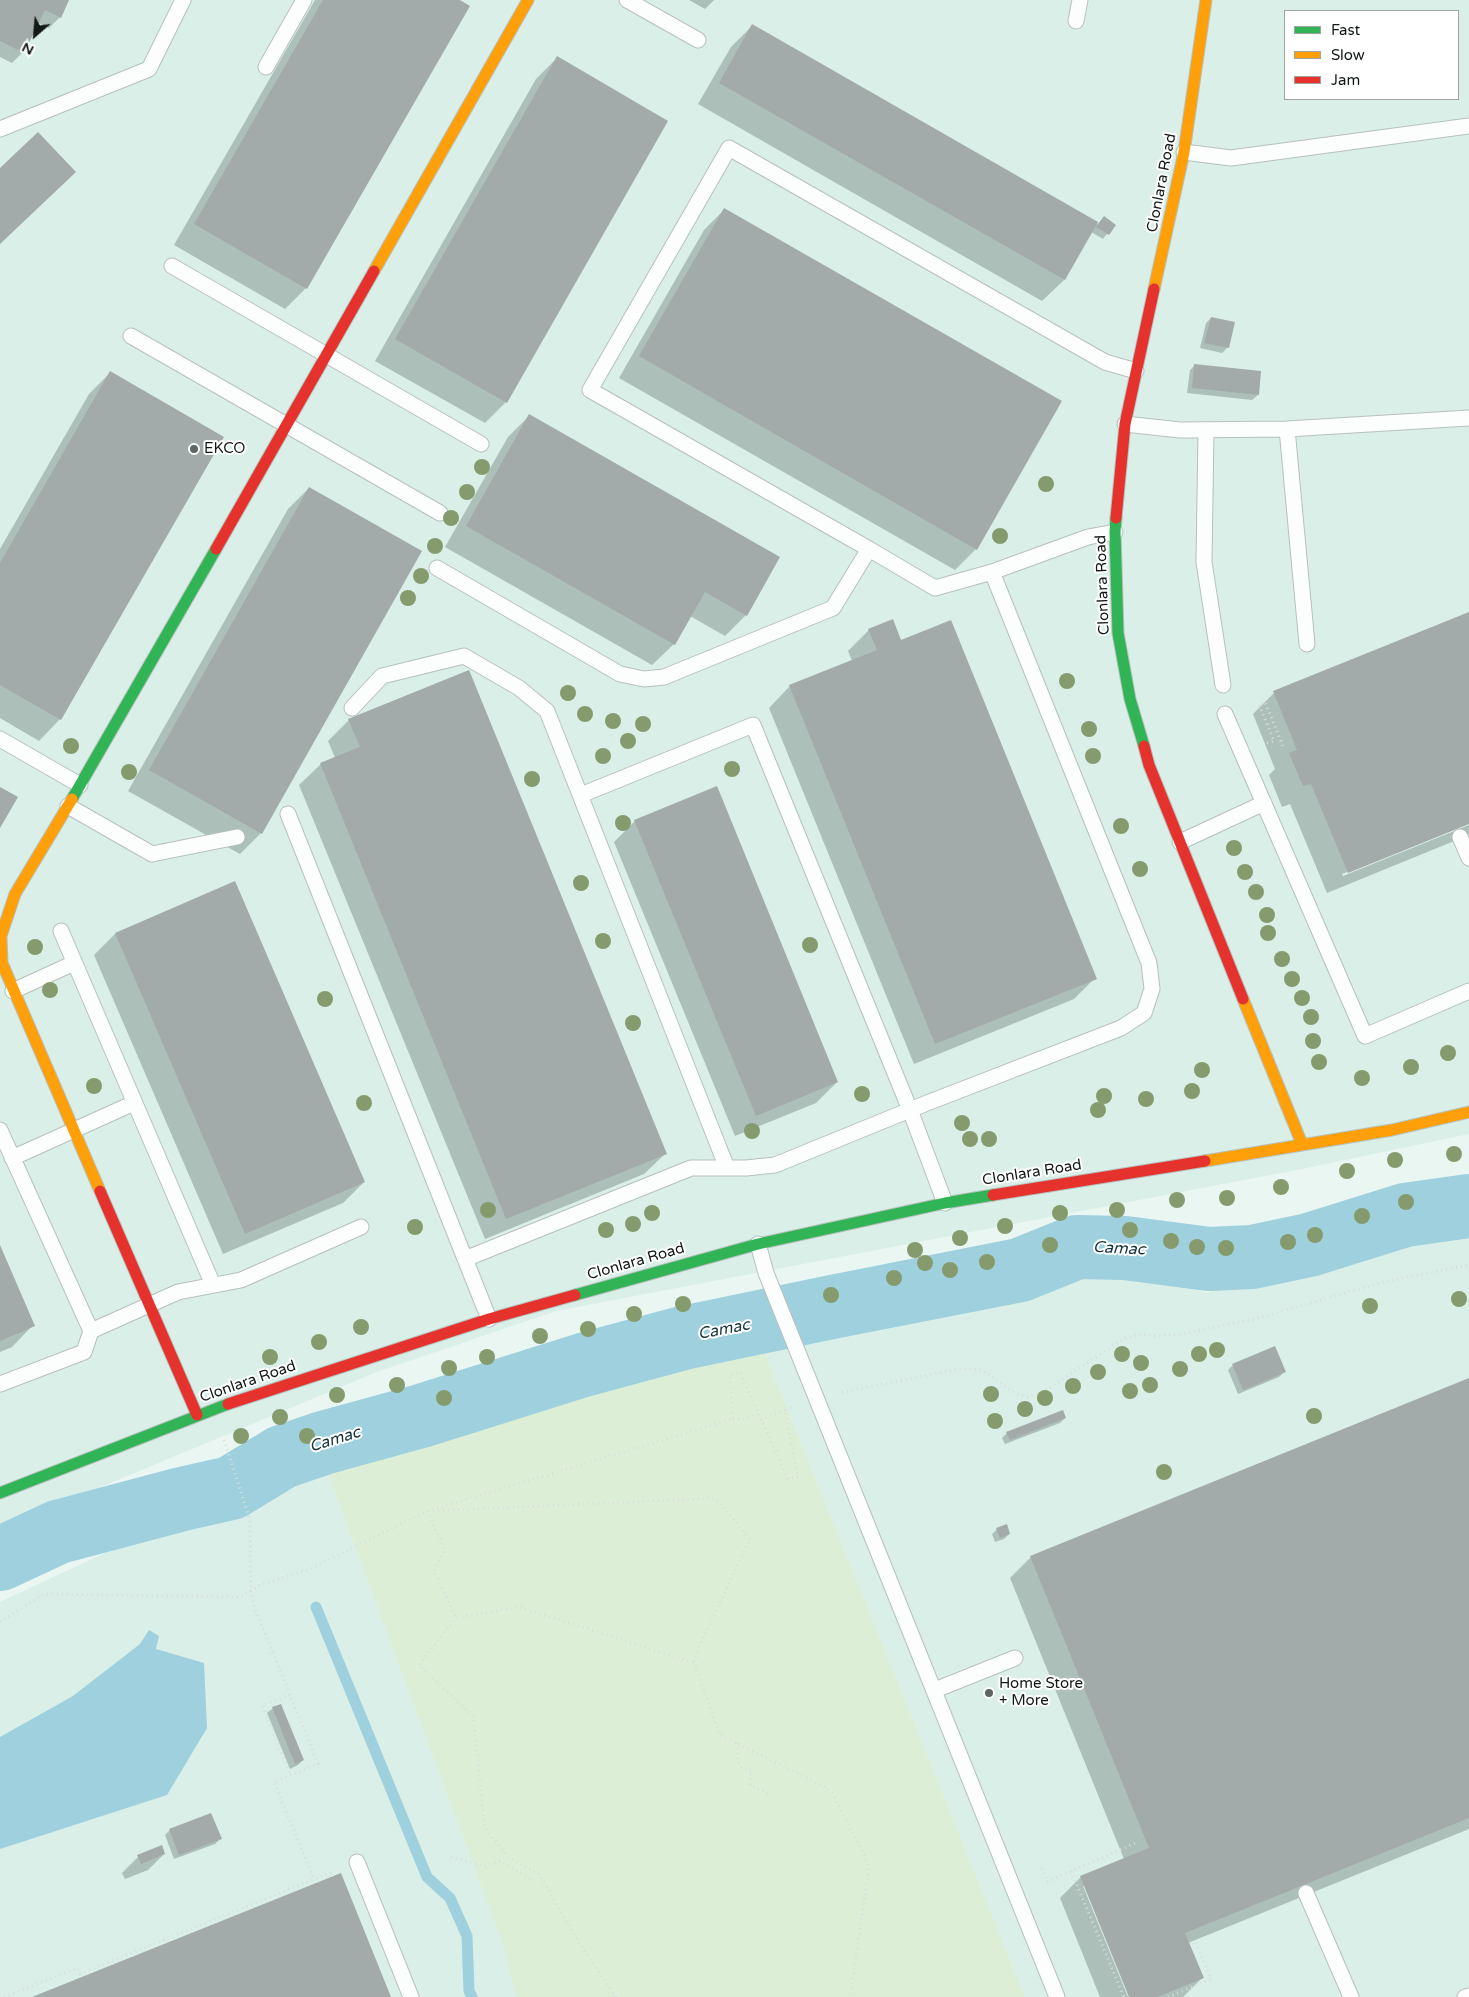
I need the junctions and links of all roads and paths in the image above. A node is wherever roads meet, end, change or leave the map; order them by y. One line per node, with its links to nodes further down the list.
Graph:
1 (182, 0): 11 (lane)
2 (304, 0): 9 (lane)
3 (528, 0): 15 (street)
4 (627, 0): 8 (lane)
5 (1080, 0): 7 (lane)
6 (1206, 0): 12 (street, Clonlara Road)
7 (1076, 21)
8 (698, 40)
9 (266, 67)
10 (1469, 126): 12 (lane)
11 (0, 129)
12 (1184, 152): 16 (street, Clonlara Road)
13 (172, 266): 15 (lane)
14 (131, 336): 19 (lane)
15 (327, 356): 19 (street); 22 (lane)
16 (1136, 371): 18 (street, Clonlara Road); 25 (lane)
17 (1469, 418): 20 (lane)
18 (1126, 424): 21 (lane); 24 (street, Clonlara Road)
19 (287, 425): 23 (lane); 33 (street)
20 (1287, 429): 21 (lane); 28 (lane)
21 (1206, 430): 29 (lane)
22 (481, 444)
23 (440, 513)
24 (1115, 532): 27 (lane); 40 (street, Clonlara Road)
25 (869, 549): 26 (lane); 27 (lane)
26 (437, 568)
27 (992, 572): 48 (lane)
28 (1307, 644)
29 (1223, 685)
30 (352, 708): 34 (lane)
31 (1225, 714): 35 (lane)
32 (0, 739): 33 (lane)
33 (80, 785): 36 (street)
34 (581, 795): 48 (lane); 54 (lane)
35 (1264, 803): 40 (lane); 46 (lane)
36 (68, 806): 38 (lane); 44 (street)
37 (288, 814): 58 (lane)
38 (237, 837)
39 (1460, 837): 41 (lane)
40 (1180, 842): 52 (street, Clonlara Road)
41 (1469, 858)
42 (60, 931): 43 (lane)
43 (74, 963): 45 (lane); 47 (lane)
44 (1, 964): 45 (street)
45 (13, 991): 51 (street)
46 (1469, 991)
47 (134, 1102): 51 (lane); 60 (lane)
48 (910, 1110): 54 (lane); 55 (lane)
49 (1469, 1112): 52 (street, Clonlara Road)
50 (0, 1130): 53 (lane)
51 (74, 1130): 53 (lane); 61 (street)
52 (1302, 1144): 55 (street, Clonlara Road)
53 (12, 1158): 63 (lane)
54 (727, 1168): 58 (lane)
55 (945, 1203): 57 (street, Clonlara Road)
56 (361, 1227): 60 (lane)
57 (758, 1244): 62 (street, Clonlara Road); 65 (lane)
58 (465, 1259): 62 (lane)
59 (1469, 1265): 65 (path)
60 (213, 1285): 61 (lane)
61 (150, 1305): 63 (lane); 68 (street)
62 (489, 1319): 68 (street, Clonlara Road)
63 (91, 1331): 64 (lane)
64 (0, 1384)
65 (817, 1399): 66 (path); 79 (lane)
66 (785, 1410): 70 (path); 70 (path)
67 (759, 1414): 69 (path); 69 (path); 70 (path)
68 (197, 1415): 72 (street, Clonlara Road)
69 (733, 1419): 73 (path)
70 (761, 1420)
71 (229, 1451): 74 (path)
72 (0, 1493)
73 (427, 1511): 74 (path); 75 (path); 78 (path)
74 (251, 1591): 76 (path); 80 (path)
75 (456, 1618): 78 (path); 86 (path)
76 (0, 1622)
77 (1015, 1658): 79 (lane)
78 (694, 1663): 81 (path)
79 (935, 1690): 101 (lane)
80 (290, 1695): 82 (path); 82 (path)
81 (735, 1742): 83 (path); 100 (path)
82 (290, 1775): 91 (path)
83 (772, 1795)
84 (1138, 1842): 90 (path)
85 (451, 1857): 88 (path)
86 (508, 1857): 88 (path); 99 (path)
87 (357, 1862): 91 (path); 98 (lane)
88 (505, 1864): 92 (path)
89 (1042, 1868): 90 (path)
90 (1071, 1871): 102 (path)
91 (314, 1879): 97 (path)
92 (532, 1880)
93 (1306, 1893): 104 (lane)
94 (1196, 1943): 95 (path)
95 (1175, 1996): 103 (path)
96 (1469, 1996): 105 (lane)
97 (4, 1997)
98 (411, 1997)
99 (616, 1997)
100 (850, 1997)
101 (1057, 1997)
102 (1124, 1997)
103 (1168, 1997)
104 (1351, 1997)
105 (1466, 1997)

